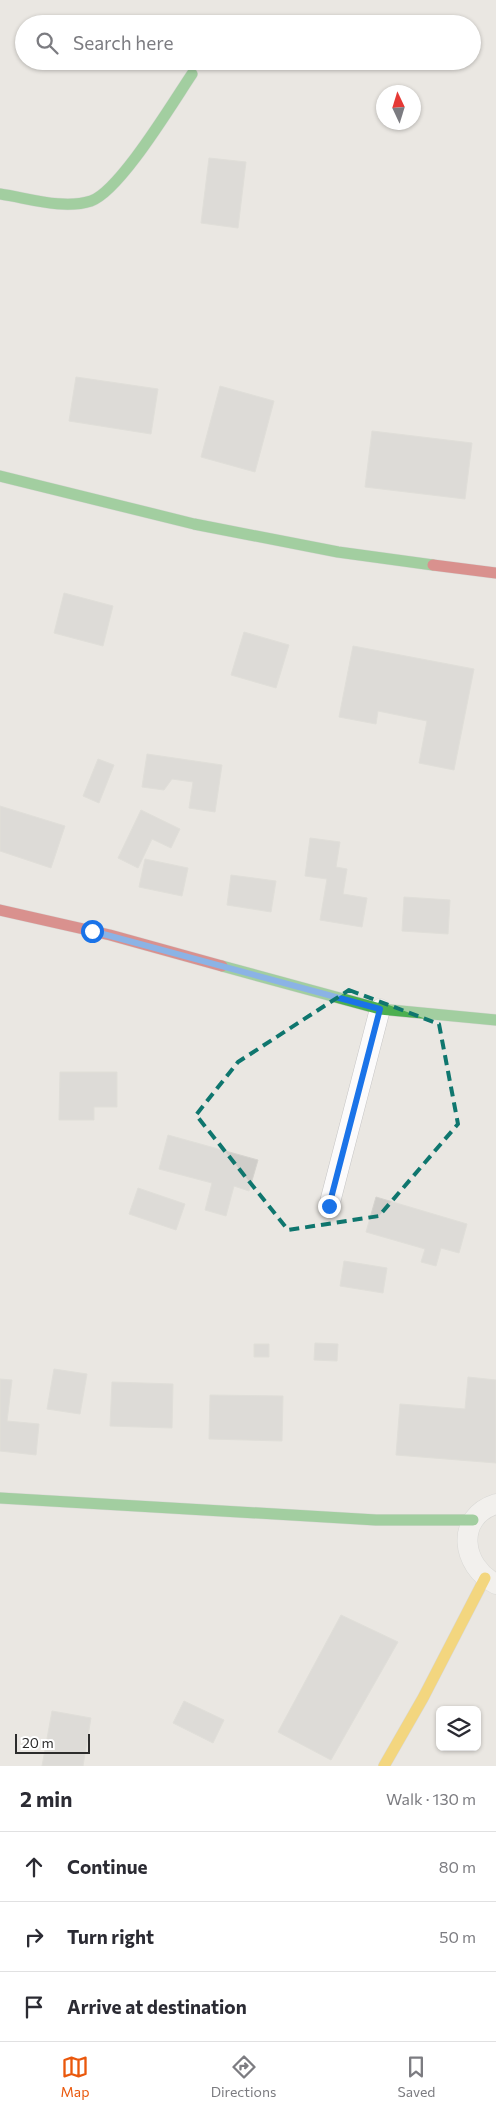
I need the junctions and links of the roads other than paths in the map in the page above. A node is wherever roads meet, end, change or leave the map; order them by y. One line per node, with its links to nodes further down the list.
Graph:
1 (192, 74): 2 (street)
2 (0, 194)
3 (0, 476): 4 (street)
4 (496, 573)
5 (0, 910): 6 (street)
6 (380, 1009): 7 (street); 8 (street)
7 (496, 1020)
8 (329, 1206)
9 (0, 1498): 11 (street)
10 (496, 1504): 11 (street)
11 (474, 1520): 12 (street)
12 (490, 1581): 13 (street)
13 (392, 1762)

